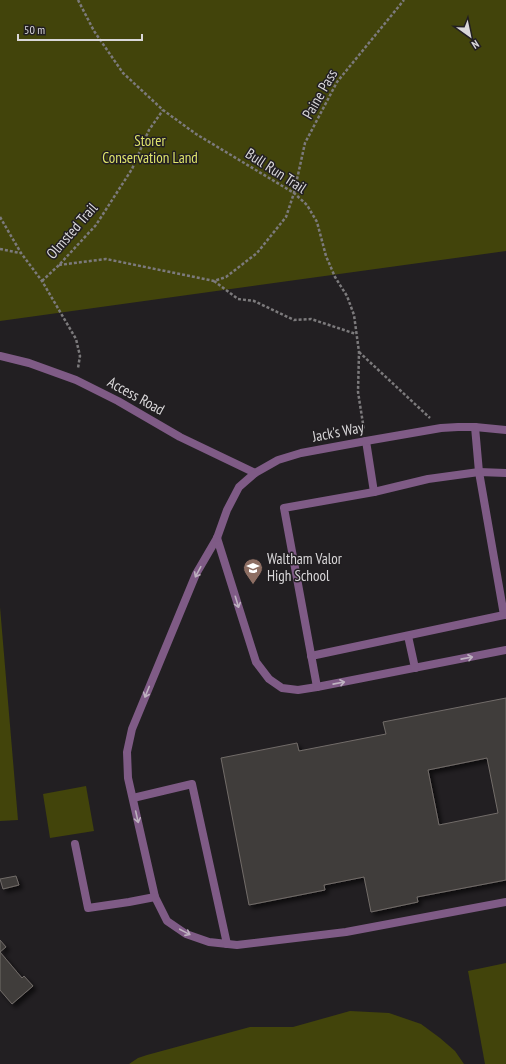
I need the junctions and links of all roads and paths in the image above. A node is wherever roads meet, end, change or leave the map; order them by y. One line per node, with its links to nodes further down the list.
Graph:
1 (78, 0): 3 (path, Bull Run Trail)
2 (404, 0): 4 (path, Paine Pass)
3 (162, 110): 4 (path, Bull Run Trail); 8 (path, Olmsted Trail)
4 (294, 193): 10 (path, Paine Pass); 11 (path, Bull Run Trail)
5 (0, 217): 7 (path)
6 (0, 249): 7 (path)
7 (21, 253): 9 (path)
8 (59, 265): 9 (path, Olmsted Trail); 10 (path)
9 (42, 281): 14 (path)
10 (214, 281): 11 (path)
11 (356, 334): 12 (path, Bull Run Trail)
12 (359, 352): 16 (path); 18 (path, Bull Run Trail)
13 (0, 356): 14 (street, Access Road)
14 (76, 380): 19 (street, Access Road)
15 (475, 427): 16 (street, Jack's Way); 17 (street, Jack's Way); 20 (street)
16 (441, 428): 18 (street, Jack's Way)
17 (506, 430)
18 (366, 441): 19 (street, Jack's Way); 22 (street)
19 (255, 472): 23 (street, Jack's Way)
20 (479, 472): 21 (street); 22 (street); 24 (street)
21 (506, 473)
22 (374, 492): 27 (street)
23 (218, 538): 29 (street, one-way to 29); 30 (street, Jack's Way, one-way to 30)
24 (505, 615): 25 (street)
25 (408, 636): 27 (street); 28 (street)
26 (506, 650): 28 (street, one-way to 26)
27 (311, 656): 29 (street)
28 (415, 668): 29 (street, one-way to 28)
29 (317, 687)
30 (133, 798): 32 (street, Jack's Way, one-way to 32); 34 (street)
31 (75, 844): 32 (street)
32 (155, 897): 34 (street, Jack's Way, one-way to 34)
33 (506, 902): 34 (street, Jack's Way)
34 (227, 944)

